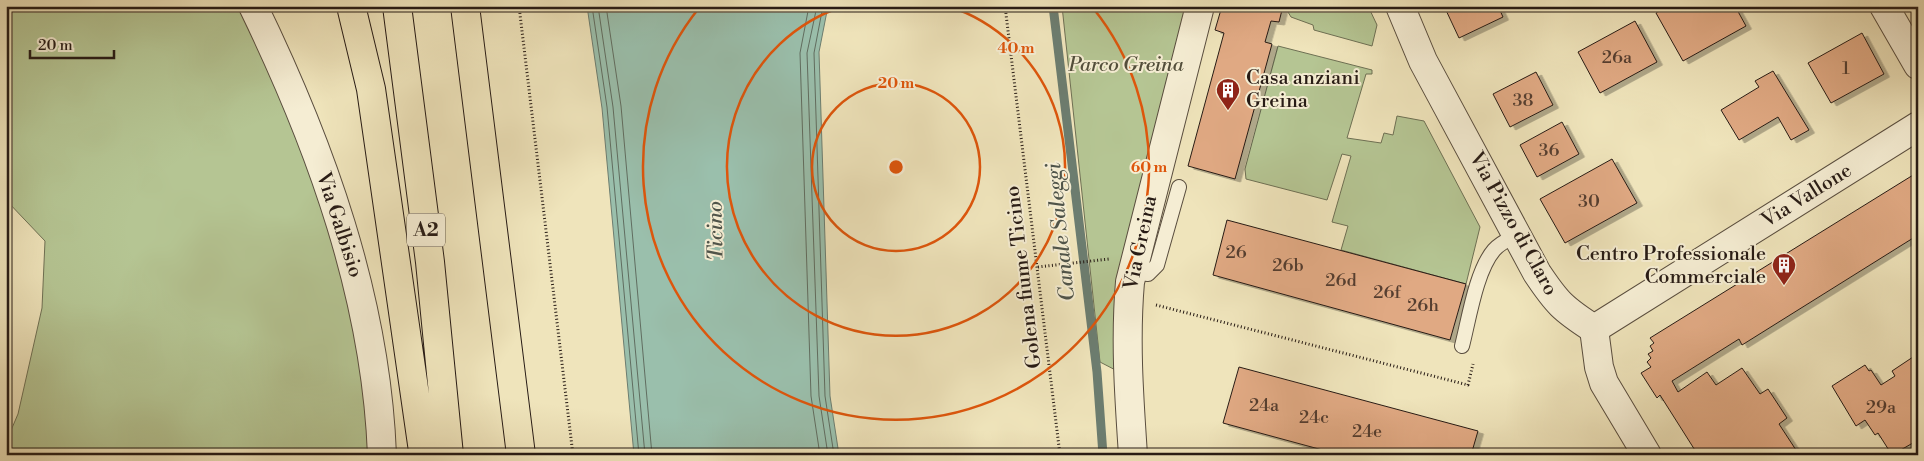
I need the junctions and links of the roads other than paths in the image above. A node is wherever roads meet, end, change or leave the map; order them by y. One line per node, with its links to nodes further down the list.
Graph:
1 (253, 6): 15 (street, Via Galbisio)
2 (351, 6): 16 (highway, A2)
3 (397, 6): 17 (highway, A2)
4 (465, 6): 18 (highway)
5 (1200, 6): 12 (street, Via Greina)
6 (1400, 6): 11 (street, Via Pizzo di Claro)
7 (1884, 6): 8 (street)
8 (1918, 65)
9 (1918, 126): 13 (street, Via Vallone)
10 (1179, 187): 12 (lane)
11 (1517, 235): 13 (street, Via Pizzo di Claro); 14 (lane)
12 (1130, 285): 19 (street, Via Greina)
13 (1594, 329): 20 (street)
14 (1462, 346)
15 (382, 455)
16 (426, 455)
17 (449, 455)
18 (521, 455)
19 (1134, 455)
20 (1647, 455)

